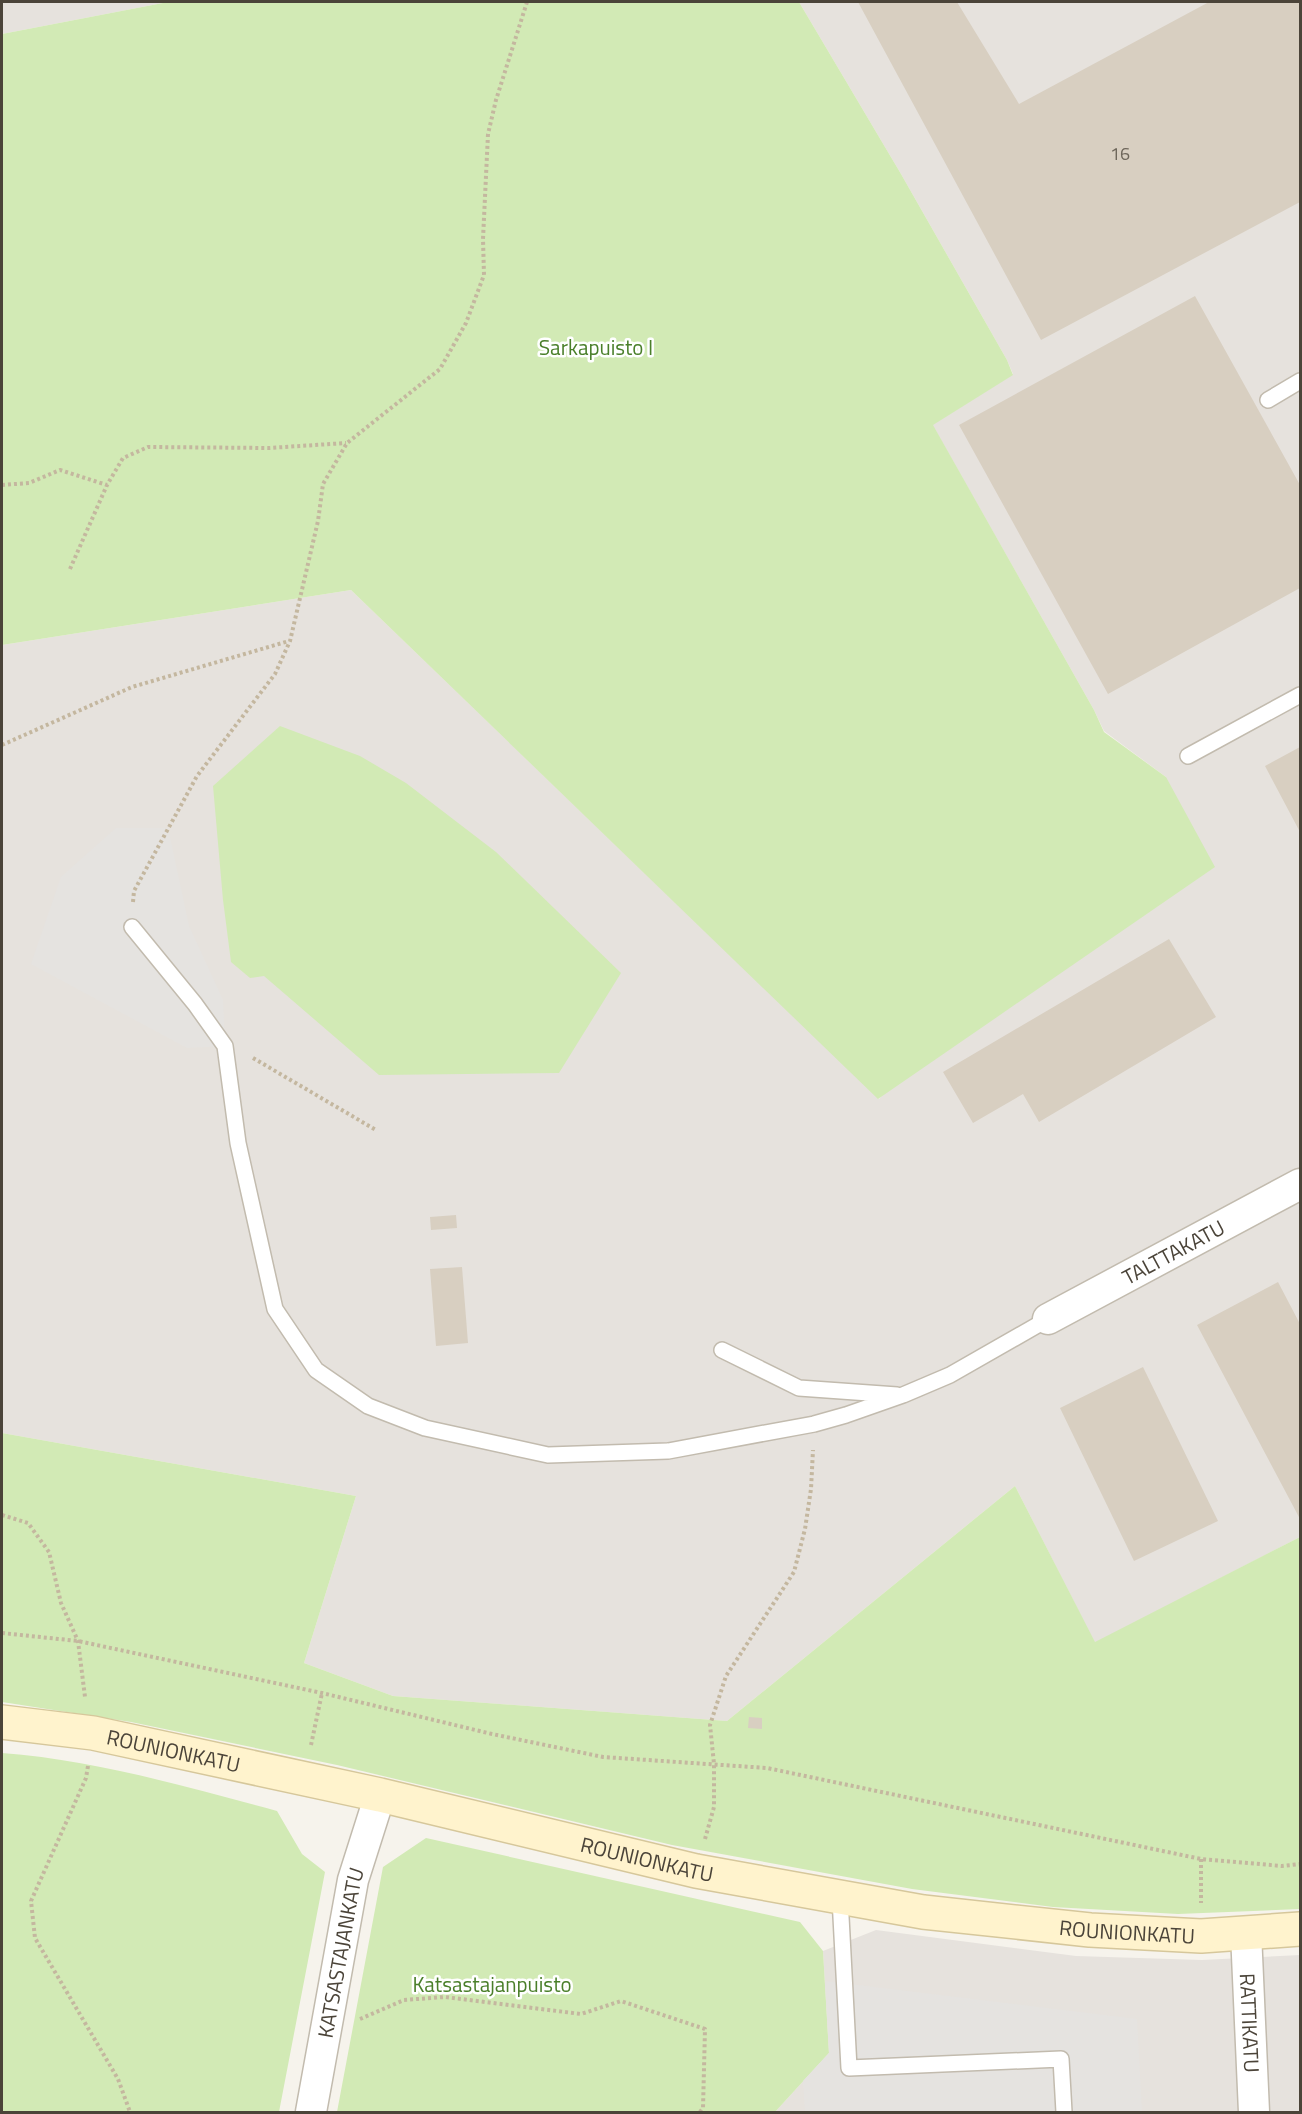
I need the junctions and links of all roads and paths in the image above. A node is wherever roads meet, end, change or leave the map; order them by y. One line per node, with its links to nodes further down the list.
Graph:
1 (527, 2): 4 (path)
2 (1300, 381): 3 (lane)
3 (1268, 400)
4 (347, 443): 6 (path); 8 (path)
5 (2, 485): 6 (path)
6 (107, 485): 7 (path)
7 (70, 569)
8 (290, 641): 10 (path); 12 (path)
9 (1300, 695): 11 (lane)
10 (2, 745)
11 (1188, 756)
12 (132, 927): 13 (lane)
13 (225, 1046): 14 (path); 19 (lane)
14 (376, 1130)
15 (1300, 1184): 16 (street, TALTTAKATU)
16 (1048, 1318): 18 (lane)
17 (722, 1350): 18 (lane)
18 (903, 1395): 19 (lane)
19 (814, 1424): 26 (path)
20 (2, 1515): 22 (path)
21 (2, 1633): 22 (path)
22 (78, 1641): 23 (path); 25 (path)
23 (322, 1693): 26 (path); 27 (path)
24 (2, 1722): 25 (main road, ROUNIONKATU)
25 (93, 1733): 27 (main road, ROUNIONKATU); 37 (path)
26 (714, 1764): 29 (path); 31 (path)
27 (304, 1780): 28 (main road, ROUNIONKATU)
28 (380, 1795): 31 (main road, ROUNIONKATU); 36 (street, KATSASTAJANKATU)
29 (1201, 1859): 30 (path); 35 (path)
30 (1300, 1864)
31 (696, 1871): 32 (main road, ROUNIONKATU)
32 (840, 1898): 35 (main road, ROUNIONKATU); 40 (lane)
33 (1300, 1929): 34 (main road, ROUNIONKATU)
34 (1246, 1933): 35 (main road, ROUNIONKATU); 41 (street, RATTIKATU)
35 (1201, 1936)
36 (325, 2033): 38 (street, KATSASTAJANKATU); 39 (path)
37 (130, 2112)
38 (310, 2112)
39 (700, 2112)
40 (1064, 2112)
41 (1254, 2112)

